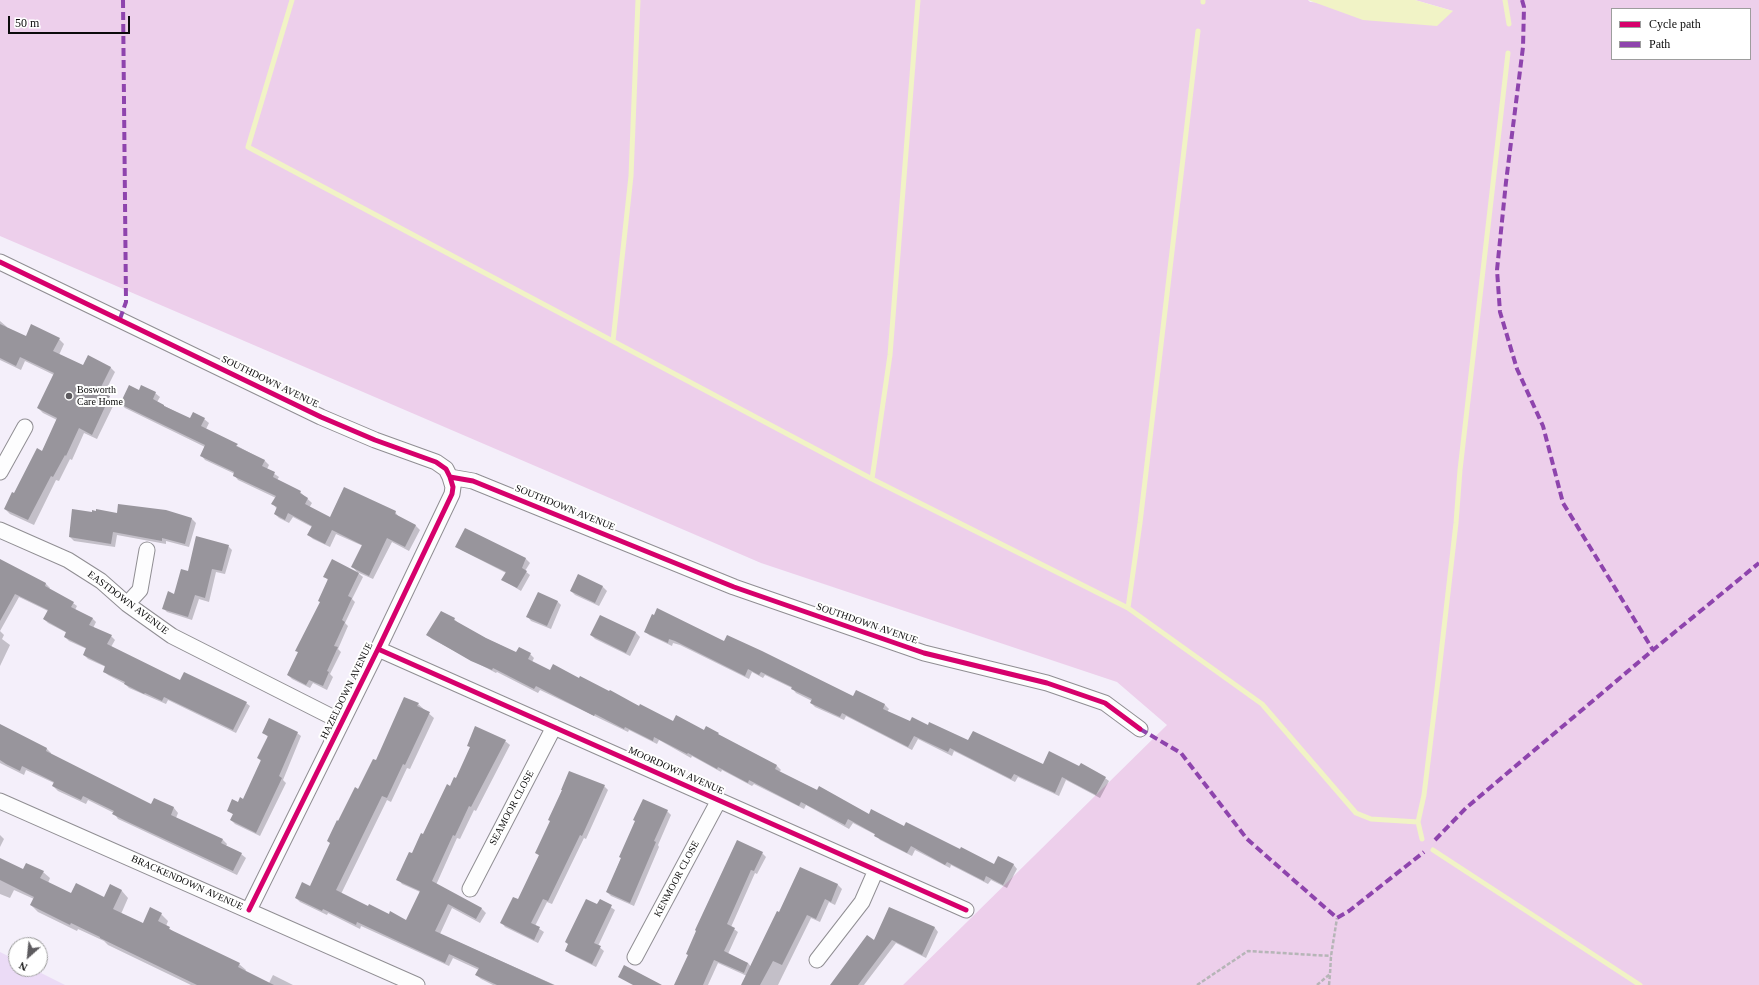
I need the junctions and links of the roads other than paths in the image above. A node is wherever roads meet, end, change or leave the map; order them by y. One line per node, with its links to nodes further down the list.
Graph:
1 (0, 262): 4 (street, SOUTHDOWN AVENUE)
2 (25, 427): 3 (street)
3 (0, 472)
4 (450, 477): 8 (street, HAZELDOWN AVENUE); 11 (street, SOUTHDOWN AVENUE)
5 (0, 530): 7 (street, EASTDOWN AVENUE)
6 (147, 550): 7 (street)
7 (127, 604): 9 (street, EASTDOWN AVENUE)
8 (378, 649): 9 (street, HAZELDOWN AVENUE); 10 (street, MOORDOWN AVENUE)
9 (342, 722): 16 (street, HAZELDOWN AVENUE)
10 (554, 727): 12 (street, MOORDOWN AVENUE); 15 (street, SEAMOOR CLOSE)
11 (1140, 729)
12 (719, 800): 14 (street, MOORDOWN AVENUE); 18 (street, KENMOOR CLOSE)
13 (0, 801): 16 (street, BRACKENDOWN AVENUE)
14 (876, 870): 17 (street, MOORDOWN AVENUE); 19 (street)
15 (470, 889)
16 (249, 910): 20 (street, BRACKENDOWN AVENUE)
17 (966, 910)
18 (635, 957)
19 (817, 960)
20 (417, 985)

